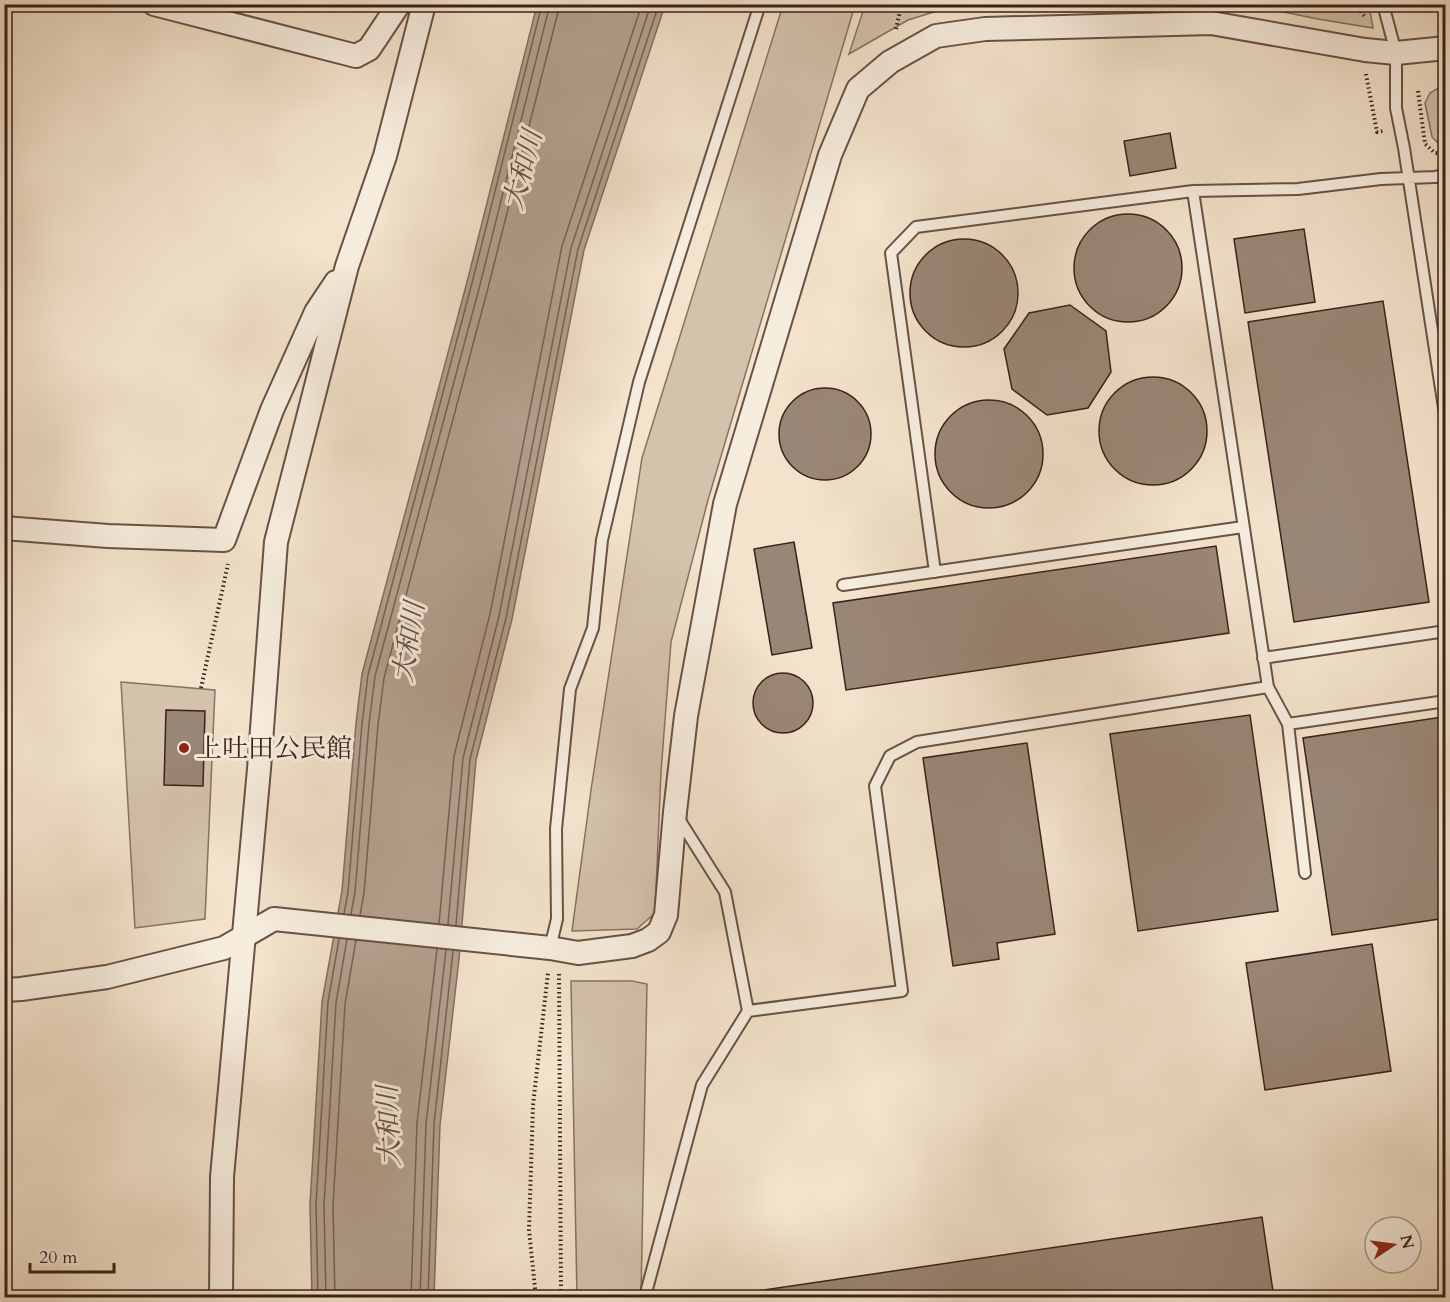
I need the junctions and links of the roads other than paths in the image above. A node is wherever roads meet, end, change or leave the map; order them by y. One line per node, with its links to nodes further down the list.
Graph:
1 (154, 4): 2 (street)
2 (399, 4)
3 (424, 4): 11 (street)
4 (760, 4): 25 (lane)
5 (1383, 4): 7 (lane)
6 (1446, 48): 7 (street)
7 (1405, 52): 9 (lane); 22 (street)
8 (1446, 175): 9 (lane)
9 (1409, 177): 10 (lane); 12 (lane)
10 (1193, 191): 13 (lane); 15 (lane)
11 (347, 266): 14 (street); 24 (street)
12 (1446, 421)
13 (1243, 527): 15 (lane); 18 (lane)
14 (4, 528)
15 (935, 572): 16 (lane)
16 (843, 585)
17 (1446, 631): 18 (lane)
18 (1263, 658): 19 (lane)
19 (1268, 687): 21 (lane); 27 (lane)
20 (1446, 701): 21 (lane)
21 (1288, 724): 23 (lane)
22 (675, 812): 25 (street); 27 (lane)
23 (1305, 873)
24 (244, 936): 25 (street); 26 (street); 28 (street)
25 (555, 957)
26 (4, 990)
27 (748, 1011): 29 (lane)
28 (221, 1298)
29 (647, 1298)

